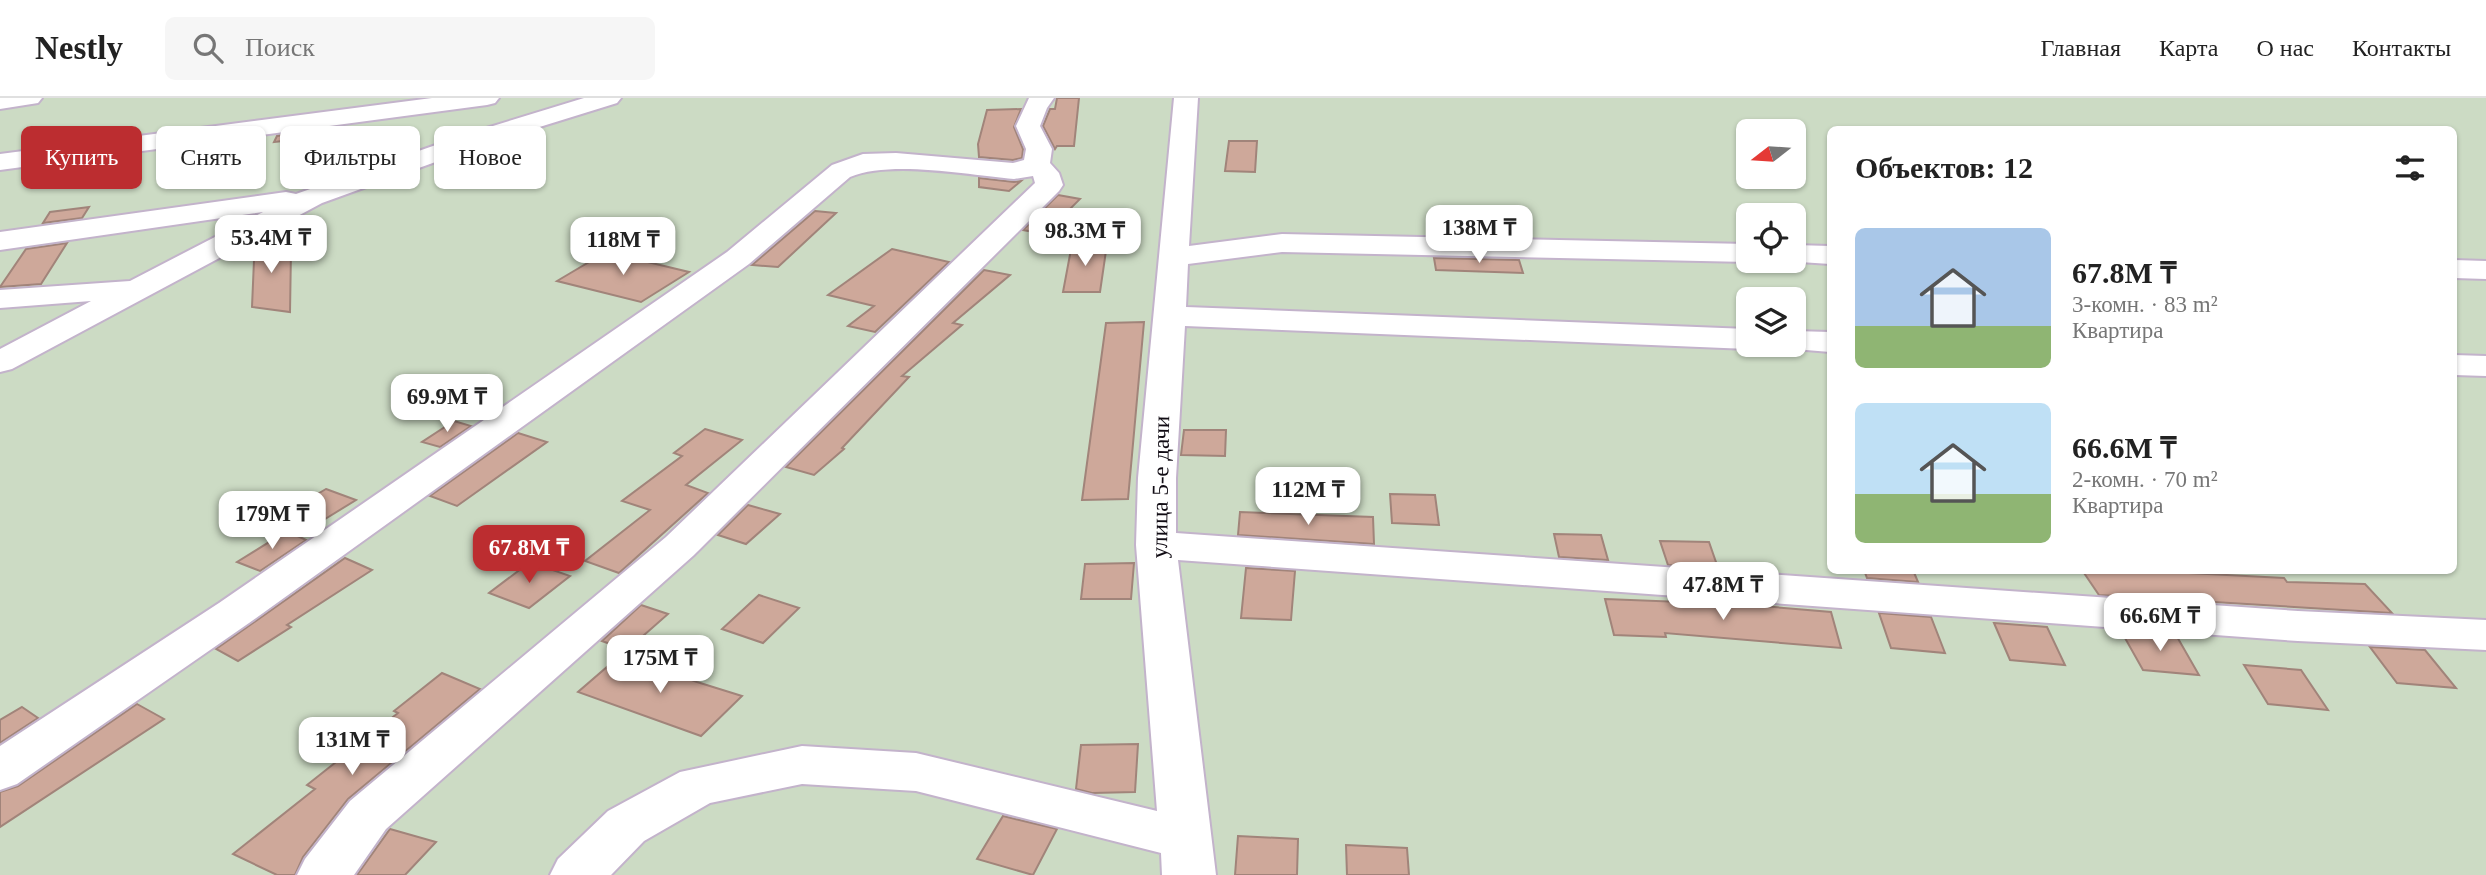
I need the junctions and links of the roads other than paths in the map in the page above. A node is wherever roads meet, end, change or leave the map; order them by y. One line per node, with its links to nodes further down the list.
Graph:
1 (30, 98): 6 (street)
2 (488, 98): 7 (street)
3 (609, 98): 9 (street)
4 (1042, 98): 8 (street)
5 (1186, 98): 14 (street, улица 5-е дачи)
6 (0, 102)
7 (0, 162)
8 (1036, 165): 28 (street); 30 (street)
9 (312, 197): 10 (street); 17 (street)
10 (0, 241)
11 (1736, 253): 14 (street)
12 (1806, 254): 13 (street)
13 (1827, 255)
14 (1174, 257): 19 (street, улица 5-е дачи)
15 (2457, 269): 16 (street)
16 (2486, 270)
17 (140, 288): 18 (street); 23 (street)
18 (0, 299)
19 (1168, 316): 20 (street); 26 (street, улица 5-е дачи)
20 (1736, 339)
21 (1806, 341): 22 (street)
22 (1827, 342)
23 (0, 362)
24 (2457, 365): 25 (street)
25 (2486, 366)
26 (1156, 545): 27 (street); 29 (street, улица 5-е дачи)
27 (2486, 635)
28 (0, 771)
29 (1187, 857): 31 (street)
30 (324, 875)
31 (578, 875)

